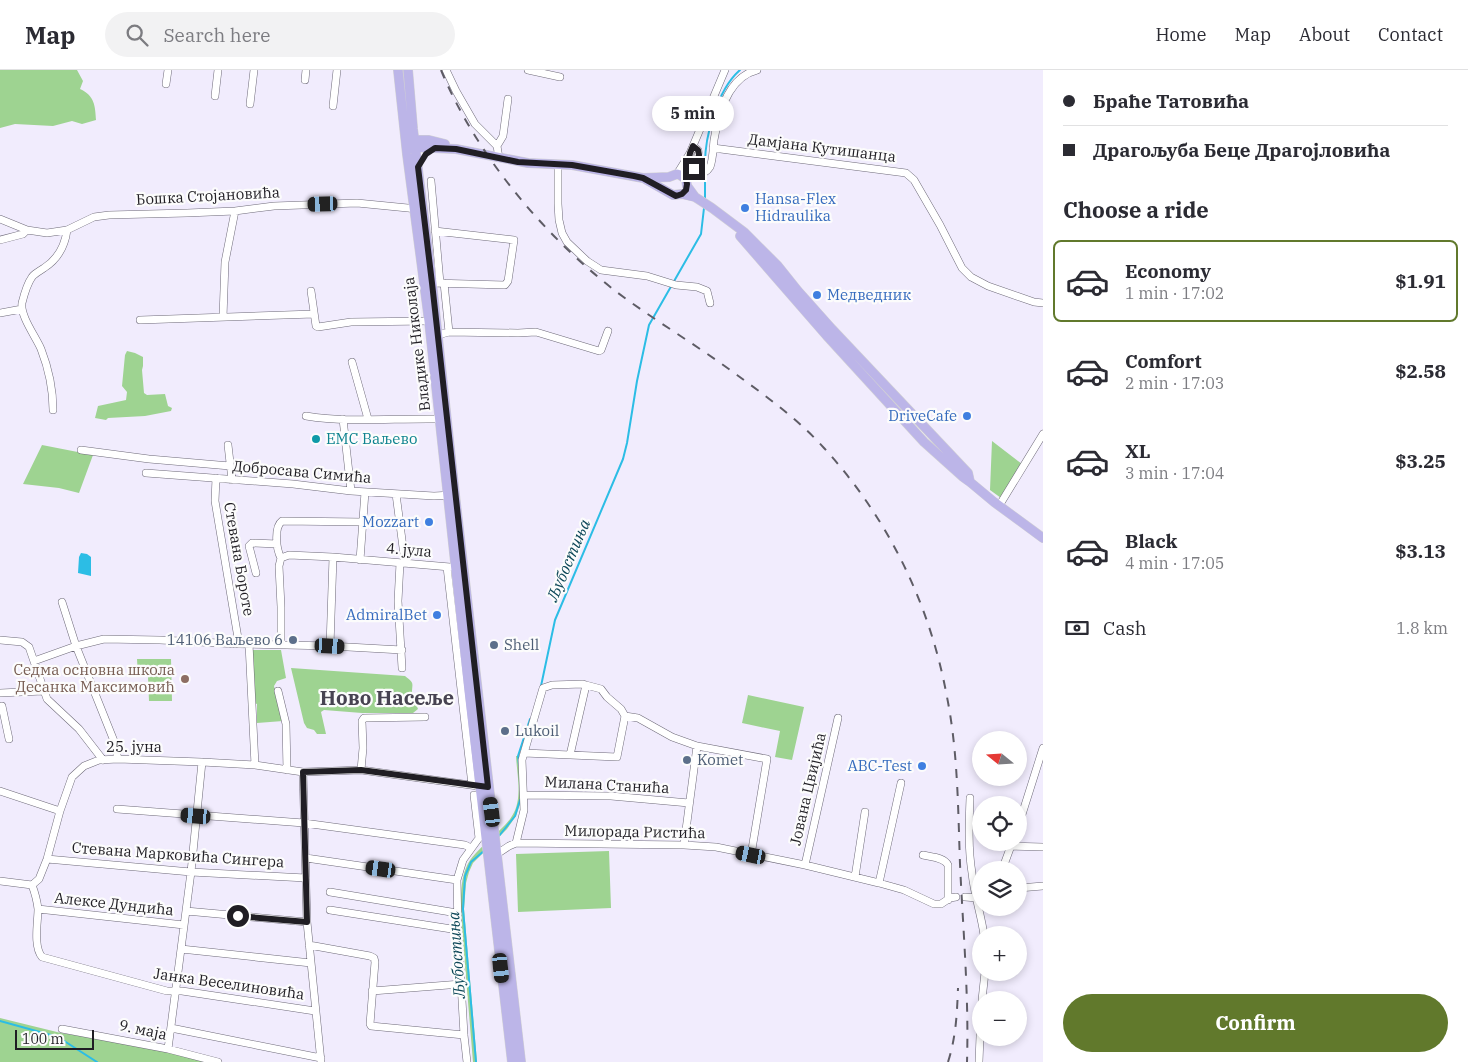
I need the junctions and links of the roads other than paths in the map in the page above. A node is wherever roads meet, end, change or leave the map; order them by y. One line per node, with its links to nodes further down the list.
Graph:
1 (168, 70): 14 (street)
2 (218, 70): 15 (street)
3 (254, 70): 17 (street)
4 (306, 70): 13 (street)
5 (337, 70): 18 (street)
6 (398, 70): 19 (main road, Владике Николаја)
7 (408, 70): 19 (main road, Владике Николаја)
8 (446, 70): 20 (street)
9 (528, 70): 12 (street)
10 (725, 70): 24 (street)
11 (756, 70): 22 (street)
12 (560, 77)
13 (305, 80)
14 (166, 84)
15 (215, 96)
16 (508, 99): 20 (street)
17 (250, 104)
18 (333, 106)
19 (410, 143): 21 (main road); 23 (main road); 27 (main road, Владике Николаја); 36 (main road, Владике Николаја)
20 (497, 146): 25 (street)
21 (435, 148): 23 (main road); 27 (main road)
22 (713, 148): 24 (street); 46 (street, Дамјана Кутишанца)
23 (456, 149): 25 (main road)
24 (691, 150): 28 (street); 31 (street)
25 (499, 158): 26 (main road)
26 (558, 164): 29 (main road); 45 (street)
27 (418, 167): 36 (main road, Владике Николаја)
28 (673, 176): 29 (main road); 31 (main road); 32 (main road)
29 (643, 178): 32 (main road)
30 (432, 181): 37 (street)
31 (687, 183): 33 (main road); 34 (main road)
32 (668, 191): 33 (main road)
33 (682, 194): 34 (main road)
34 (696, 198): 73 (main road)
35 (235, 211): 36 (street, Бошка Стојановића); 40 (street, Бошка Стојановића); 50 (street)
36 (420, 211): 37 (street, Бошка Стојановића); 43 (main road, Владике Николаја); 52 (main road, Владике Николаја)
37 (434, 214): 41 (street)
38 (0, 219): 39 (street, Бошка Стојановића)
39 (27, 230): 40 (street, Бошка Стојановића); 42 (street)
40 (67, 230): 47 (street)
41 (435, 231): 43 (street); 43 (street)
42 (0, 240)
43 (439, 283): 54 (street); 55 (main road, Владике Николаја)
44 (311, 291): 49 (street)
45 (710, 303)
46 (1043, 303)
47 (22, 309): 48 (street); 57 (street)
48 (0, 313)
49 (314, 314): 50 (street); 52 (street)
50 (223, 317): 51 (street)
51 (140, 320)
52 (428, 321): 59 (main road, Владике Николаја)
53 (608, 331): 54 (street)
54 (449, 332): 55 (street)
55 (438, 334): 72 (main road, Владике Николаја)
56 (352, 362): 61 (street)
57 (53, 410)
58 (306, 416): 60 (street)
59 (440, 418): 61 (street); 72 (main road, Владике Николаја)
60 (343, 419): 61 (street); 69 (street)
61 (368, 419)
62 (1043, 434): 73 (street)
63 (228, 446): 65 (street)
64 (81, 450): 65 (street)
65 (230, 466): 68 (street)
66 (146, 473): 67 (street, Добросава Симића)
67 (216, 478): 68 (street, Добросава Симића); 85 (street, Стевана Бороте)
68 (232, 480): 69 (street, Добросава Симића)
69 (351, 491): 70 (street, Добросава Симића)
70 (365, 492): 71 (street, Добросава Симића); 74 (street)
71 (396, 494): 72 (street, Добросава Симића); 80 (street)
72 (451, 496): 81 (main road, Владике Николаја); 114 (main road, Владике Николаја)
73 (999, 506): 75 (main road)
74 (364, 522): 76 (street); 79 (street)
75 (1043, 538)
76 (278, 544): 78 (street); 82 (street)
77 (333, 557): 78 (street, 4. јула); 79 (street, 4. јула); 89 (street)
78 (281, 558): 87 (street)
79 (360, 560): 80 (street, 4. јула)
80 (403, 563): 81 (street, 4. јула); 90 (street)
81 (451, 567): 114 (main road, Владике Николаја)
82 (256, 574)
83 (62, 602): 88 (street)
84 (0, 640): 91 (street)
85 (239, 644): 86 (street); 88 (street)
86 (249, 644): 87 (street); 109 (street)
87 (281, 645): 89 (street)
88 (76, 646): 91 (street); 106 (street)
89 (330, 646): 90 (street)
90 (402, 650): 92 (street)
91 (34, 661): 94 (street)
92 (402, 668)
93 (586, 685): 98 (street); 104 (street); 105 (street)
94 (43, 691): 96 (street); 107 (street)
95 (278, 691): 110 (street)
96 (2, 694): 97 (street)
97 (1, 706): 101 (street)
98 (625, 716): 102 (street); 105 (street)
99 (425, 717): 111 (street)
100 (838, 718): 136 (street, Јована Цвијића)
101 (9, 739)
102 (697, 746): 120 (street); 132 (street)
103 (1043, 748): 119 (street)
104 (524, 753): 105 (street); 117 (street)
105 (570, 755)
106 (118, 759): 107 (street, 25. јуна); 108 (street, 25. јуна)
107 (103, 760): 122 (street, 25. јуна)
108 (202, 762): 109 (street, 25. јуна); 124 (street)
109 (255, 765): 110 (street, 25. јуна)
110 (287, 770): 112 (street, 25. јуна)
111 (361, 770): 112 (street, 25. јуна); 114 (street, 25. јуна)
112 (303, 772): 125 (street)
113 (901, 783): 143 (street)
114 (480, 786): 131 (main road, Владике Николаја)
115 (0, 791): 122 (street)
116 (474, 795): 130 (street)
117 (524, 795): 120 (street, Милана Станића); 126 (street)
118 (970, 798): 138 (street)
119 (1027, 799)
120 (689, 803): 127 (street)
121 (117, 809): 124 (street)
122 (60, 810): 135 (street, 25. јуна)
123 (865, 812): 139 (street)
124 (196, 816): 125 (street); 137 (street)
125 (304, 823): 130 (street); 134 (street)
126 (516, 843): 127 (street, Милорада Ристића); 131 (street)
127 (684, 845): 132 (street, Милорада Ристића)
128 (1027, 845): 129 (street)
129 (1043, 847)
130 (471, 848): 141 (street)
131 (492, 854): 174 (main road, Владике Николаја); 175 (main road, Владике Николаја)
132 (751, 855): 136 (street, Милорада Ристића)
133 (923, 855): 151 (street)
134 (306, 858): 140 (street); 141 (street)
135 (47, 859): 137 (street, Стевана Марковића Сингера); 144 (street, 25. јуна)
136 (805, 865): 139 (street, Милорада Ристића)
137 (191, 872): 140 (street, Стевана Марковића Сингера); 154 (street)
138 (972, 874)
139 (855, 877): 143 (street, Милорада Ристића)
140 (306, 878): 156 (street)
141 (457, 880): 155 (street)
142 (0, 881): 144 (street)
143 (880, 882): 151 (street, Милорада Ристића)
144 (32, 885): 152 (street, Алексе Дундића)
145 (1043, 886): 146 (street)
146 (1027, 887)
147 (330, 892): 155 (street)
148 (956, 897): 151 (street, Милорада Ристића)
149 (965, 897): 150 (street)
150 (972, 897)
151 (948, 900)
152 (38, 909): 157 (street, Алексе Дундића); 163 (street, Јанка Веселиновића)
153 (330, 910): 158 (street)
154 (186, 912): 156 (street); 157 (street)
155 (457, 913): 158 (street)
156 (307, 922): 159 (street)
157 (184, 926): 160 (street)
158 (458, 930): 162 (street)
159 (309, 945): 161 (street); 164 (street)
160 (181, 949): 161 (street); 163 (street)
161 (311, 963): 165 (street)
162 (461, 984): 164 (street); 168 (street)
163 (176, 990): 165 (street, Јанка Веселиновића); 166 (street)
164 (372, 990): 168 (street)
165 (316, 1011): 171 (street)
166 (171, 1028): 170 (street); 171 (street)
167 (62, 1029): 170 (street, 9. маја)
168 (464, 1036): 173 (street)
169 (980, 1046): 176 (street)
170 (168, 1049): 172 (street, 9. маја)
171 (321, 1060)
172 (218, 1062)
173 (467, 1062)
174 (512, 1062)
175 (521, 1062)
176 (979, 1062)

